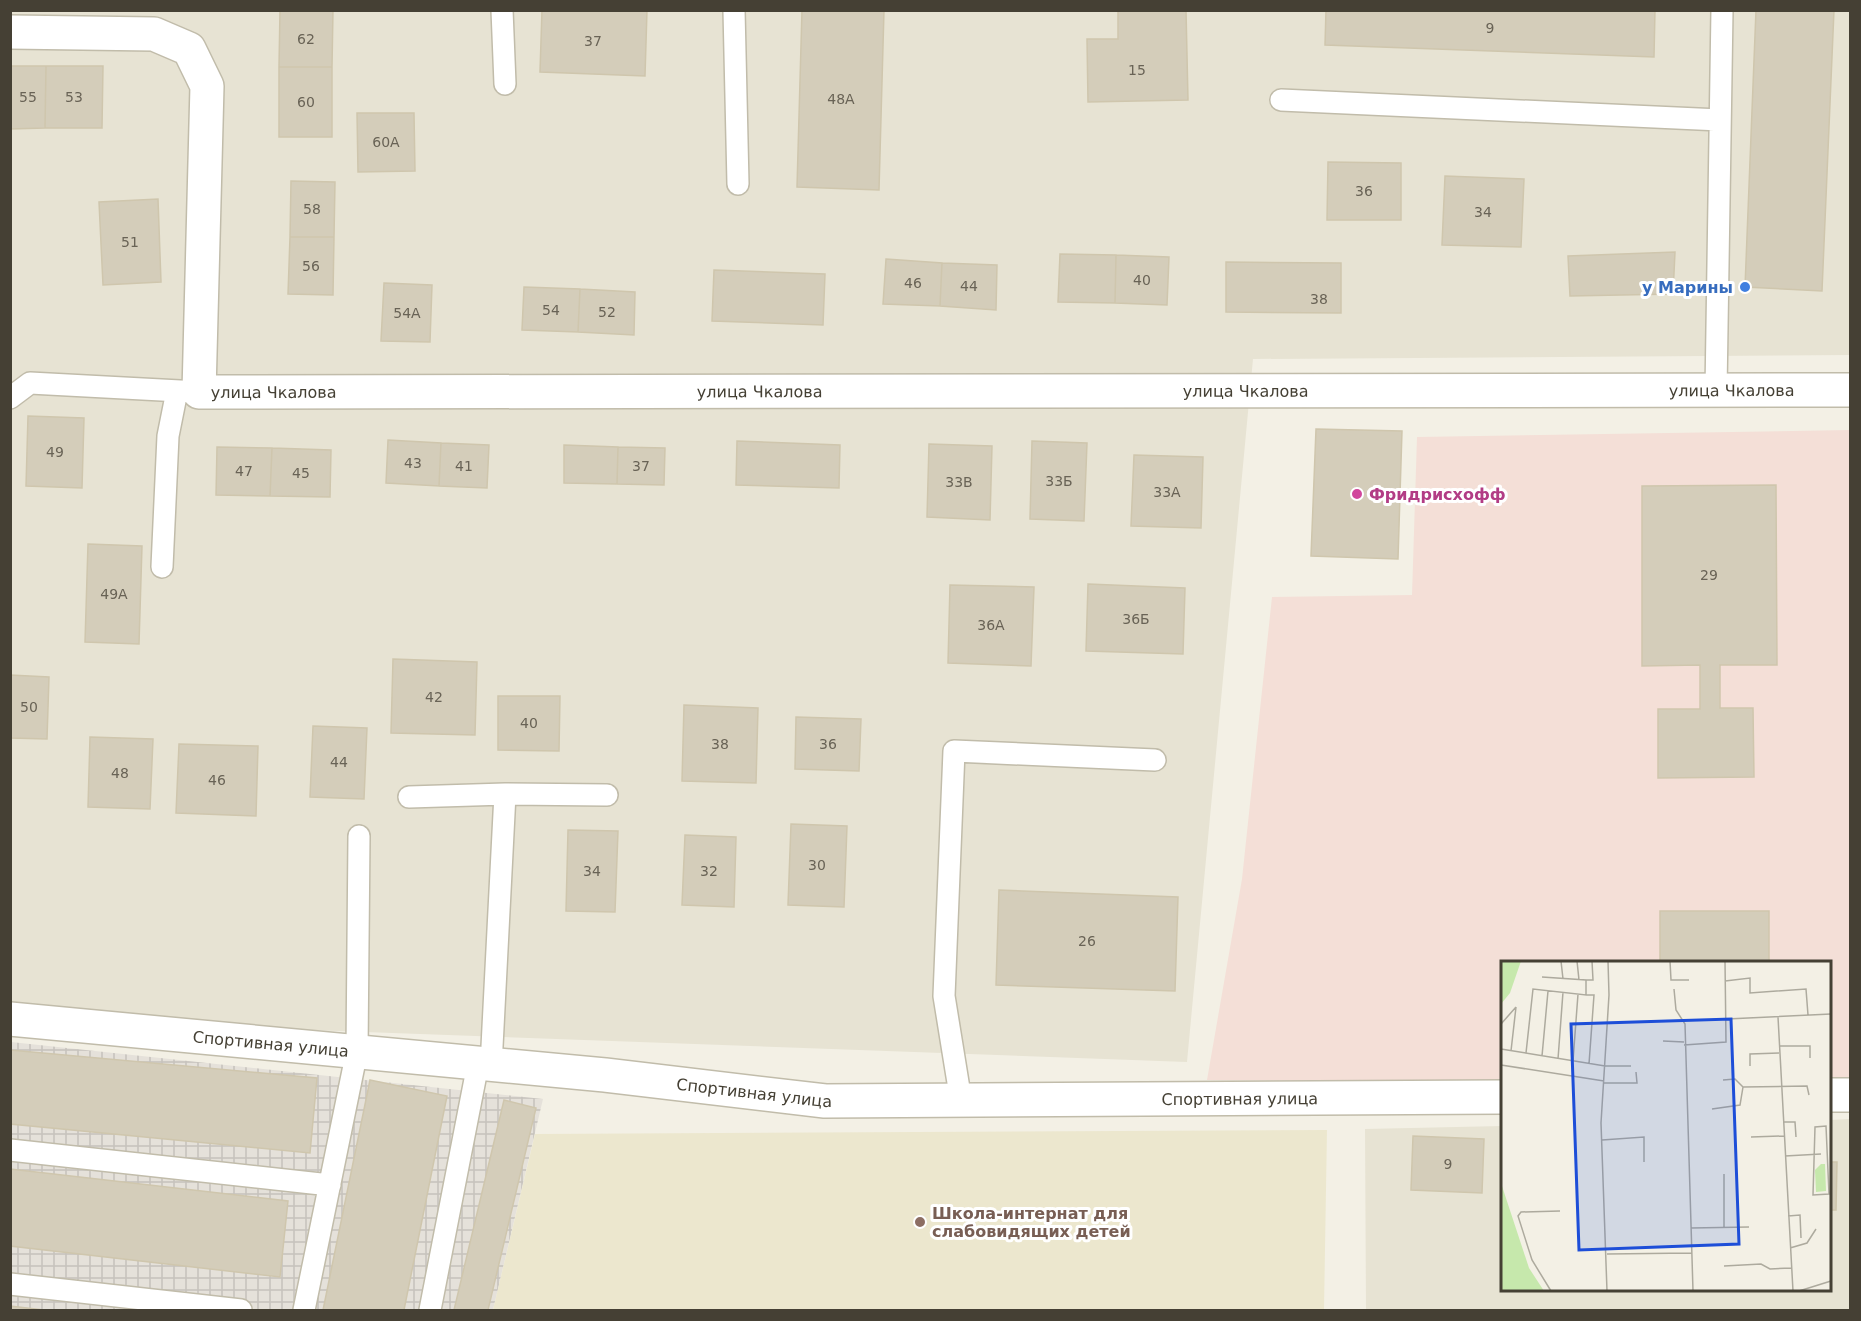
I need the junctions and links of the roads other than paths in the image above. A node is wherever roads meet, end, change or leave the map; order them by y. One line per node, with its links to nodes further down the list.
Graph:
1 (502, 10): 5 (lane)
2 (734, 10): 8 (lane)
3 (1722, 10): 7 (lane)
4 (10, 32): 11 (street, улица Чкалова)
5 (505, 84)
6 (1281, 100): 7 (lane)
7 (1720, 120): 10 (lane)
8 (738, 184)
9 (1851, 390): 10 (street, улица Чкалова)
10 (1716, 391): 11 (street, улица Чкалова)
11 (188, 392): 12 (lane); 13 (lane)
12 (10, 398)
13 (162, 567)
14 (1155, 760): 25 (lane)
15 (505, 794): 16 (lane); 17 (lane); 21 (lane)
16 (607, 795)
17 (409, 797)
18 (359, 836): 20 (lane)
19 (10, 1019): 20 (street, Спортивная улица)
20 (357, 1051): 21 (street, Спортивная улица); 27 (lane)
21 (484, 1065): 25 (street, Спортивная улица); 31 (lane)
22 (1831, 1095): 23 (street)
23 (1851, 1095)
24 (1501, 1097): 25 (street, Спортивная улица)
25 (962, 1101)
26 (10, 1150): 27 (lane)
27 (330, 1185): 30 (lane)
28 (10, 1284): 29 (lane)
29 (241, 1311)
30 (304, 1311)
31 (430, 1311)

